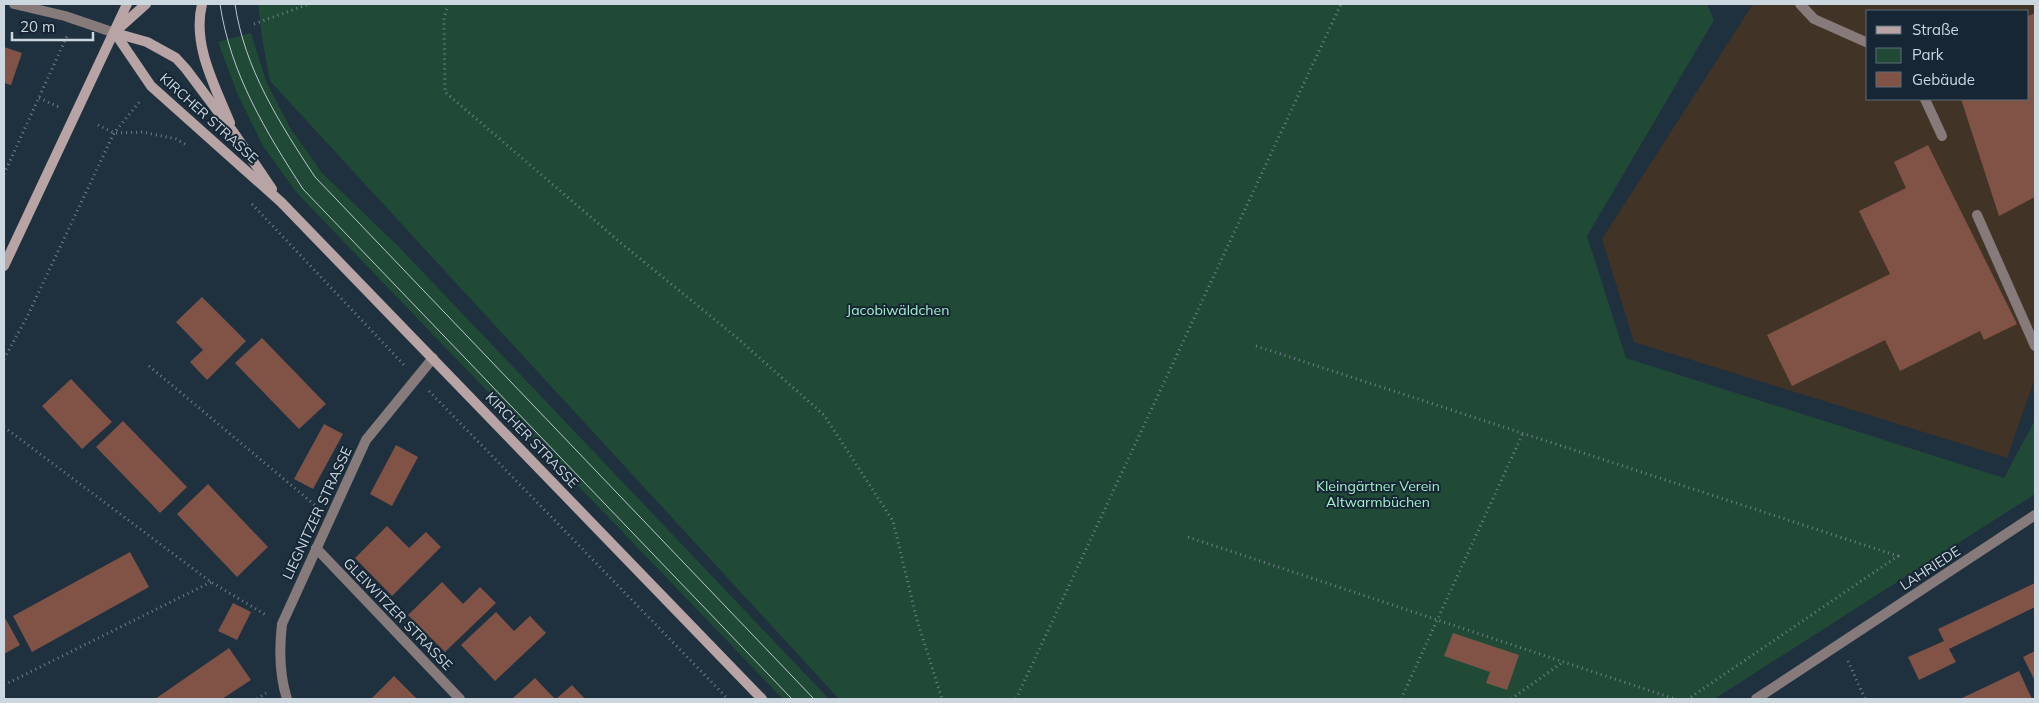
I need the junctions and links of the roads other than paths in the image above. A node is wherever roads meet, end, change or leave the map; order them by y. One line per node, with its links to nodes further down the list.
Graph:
1 (14, 4): 6 (street)
2 (127, 4): 6 (main road)
3 (146, 4): 6 (main road)
4 (202, 4): 9 (main road, KIRCHER STRASSE)
5 (1800, 4): 7 (street)
6 (115, 33): 9 (main road, KIRCHER STRASSE); 11 (main road, KIRCHER STRASSE); 13 (main road)
7 (1866, 42)
8 (1925, 100): 10 (street)
9 (234, 133): 11 (main road, KIRCHER STRASSE)
10 (1942, 136)
11 (281, 202): 15 (main road, KIRCHER STRASSE)
12 (1977, 215): 14 (street)
13 (4, 266)
14 (2035, 346)
15 (433, 358): 17 (street, LIEGNITZER STRASSE); 20 (main road, KIRCHER STRASSE)
16 (2035, 515): 21 (street, LAHRIEDE)
17 (316, 548): 18 (street, LIEGNITZER STRASSE); 19 (street, GLEIWITZER STRASSE)
18 (287, 699)
19 (460, 699)
20 (762, 699)
21 (1756, 699)

